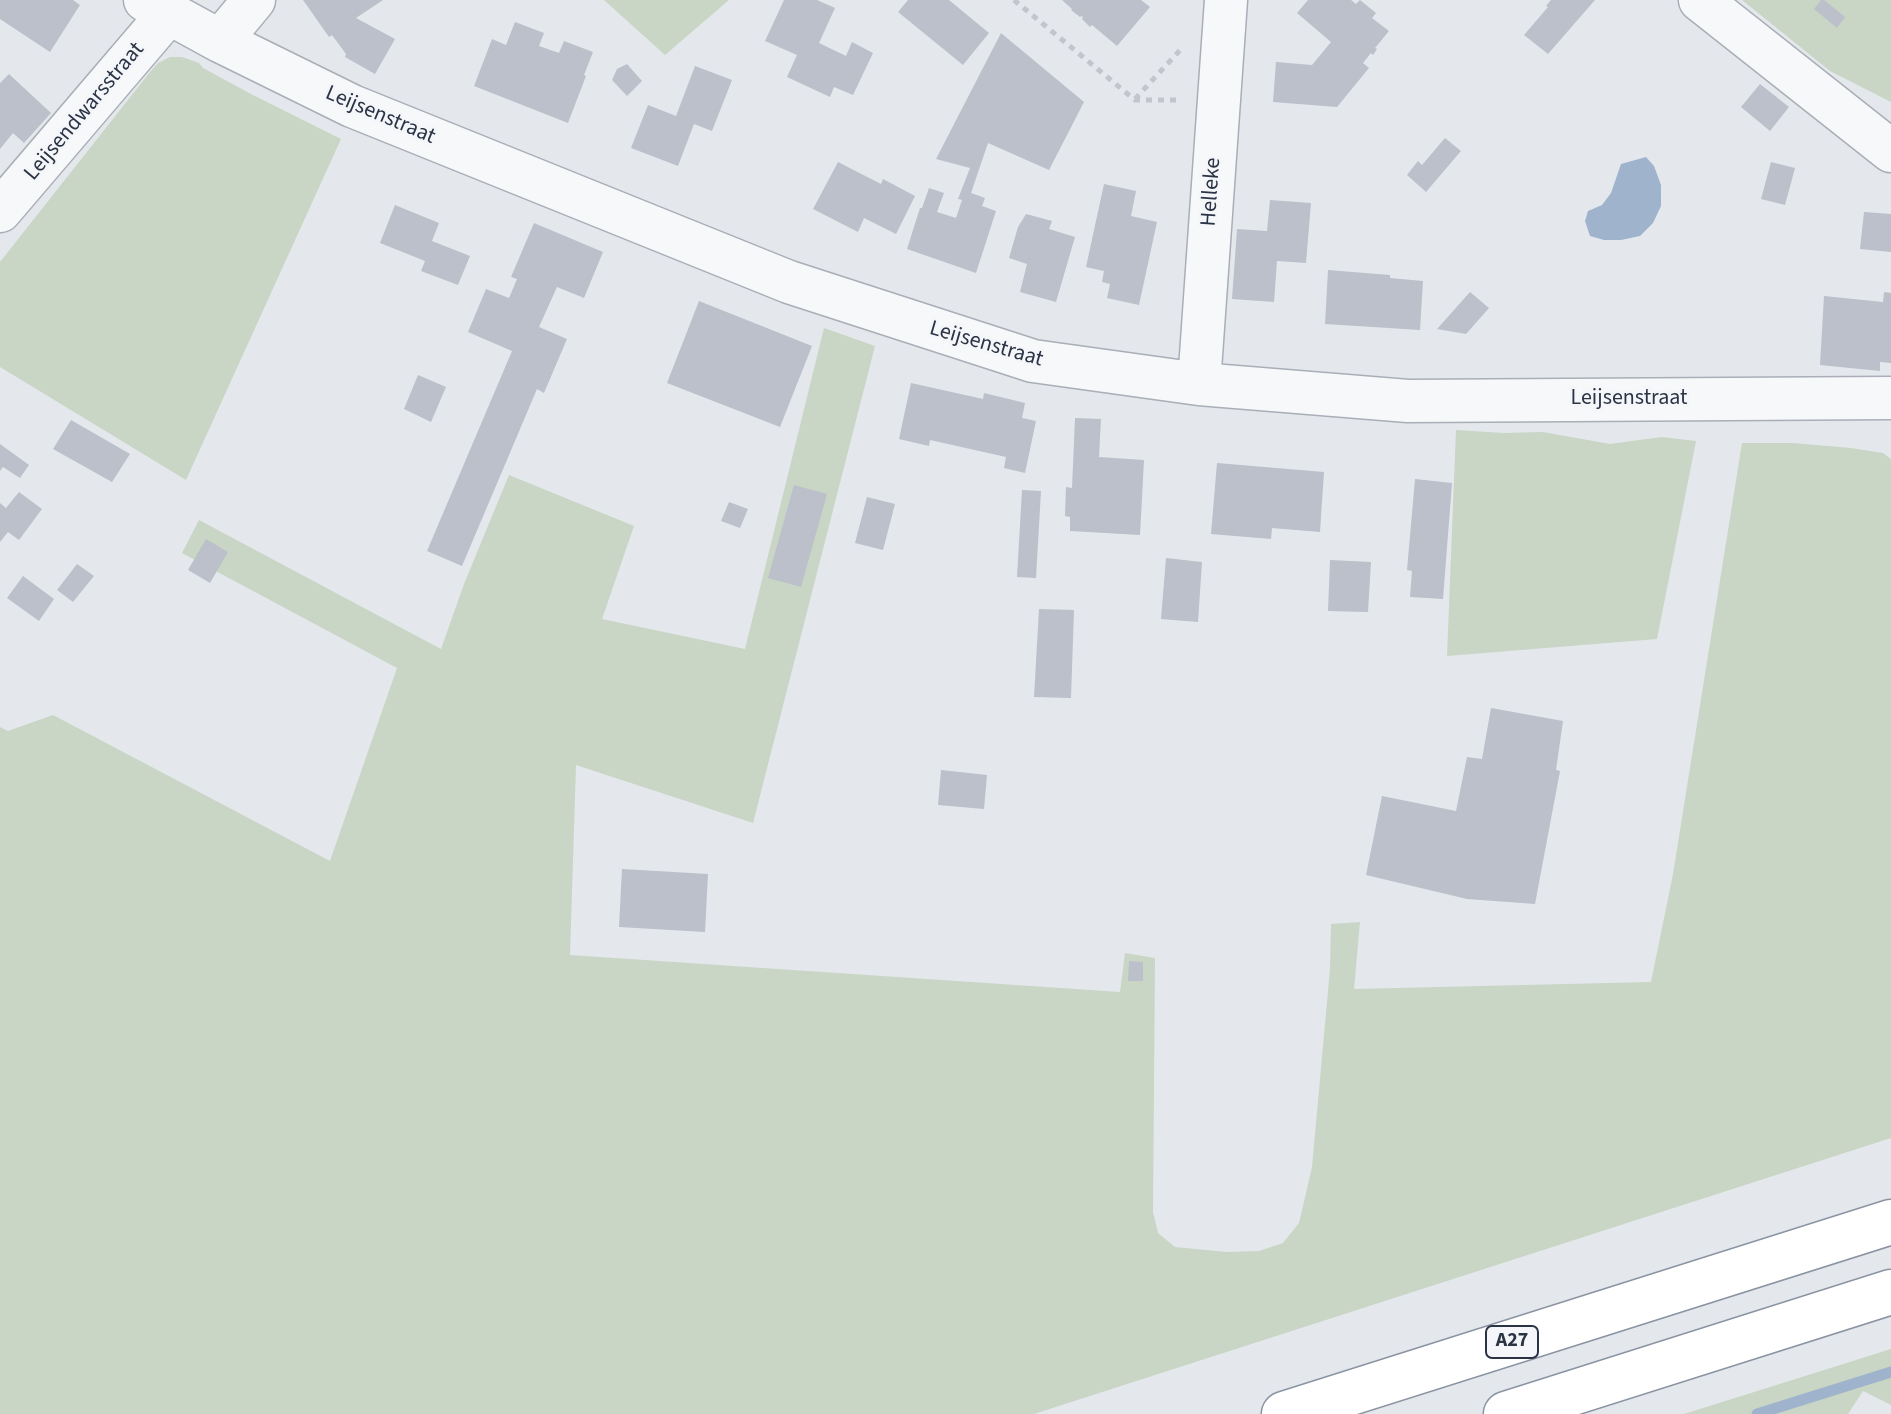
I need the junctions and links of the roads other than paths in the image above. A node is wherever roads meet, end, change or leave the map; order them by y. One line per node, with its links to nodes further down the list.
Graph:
1 (254, 0): 5 (street)
2 (1226, 0): 8 (street, Helleke)
3 (1700, 0): 6 (street)
4 (157, 6): 5 (street, Leijsenstraat); 7 (street, Leijsendwarsstraat)
5 (220, 41): 8 (street, Leijsenstraat)
6 (1891, 151)
7 (0, 211)
8 (1199, 384): 9 (street, Leijsenstraat)
9 (1891, 398)
10 (1891, 1198): 12 (highway, A27)
11 (1891, 1222): 12 (highway, A27)
12 (1739, 1270): 14 (highway, A27)
13 (1891, 1292): 15 (highway)
14 (1284, 1414)
15 (1506, 1414)

